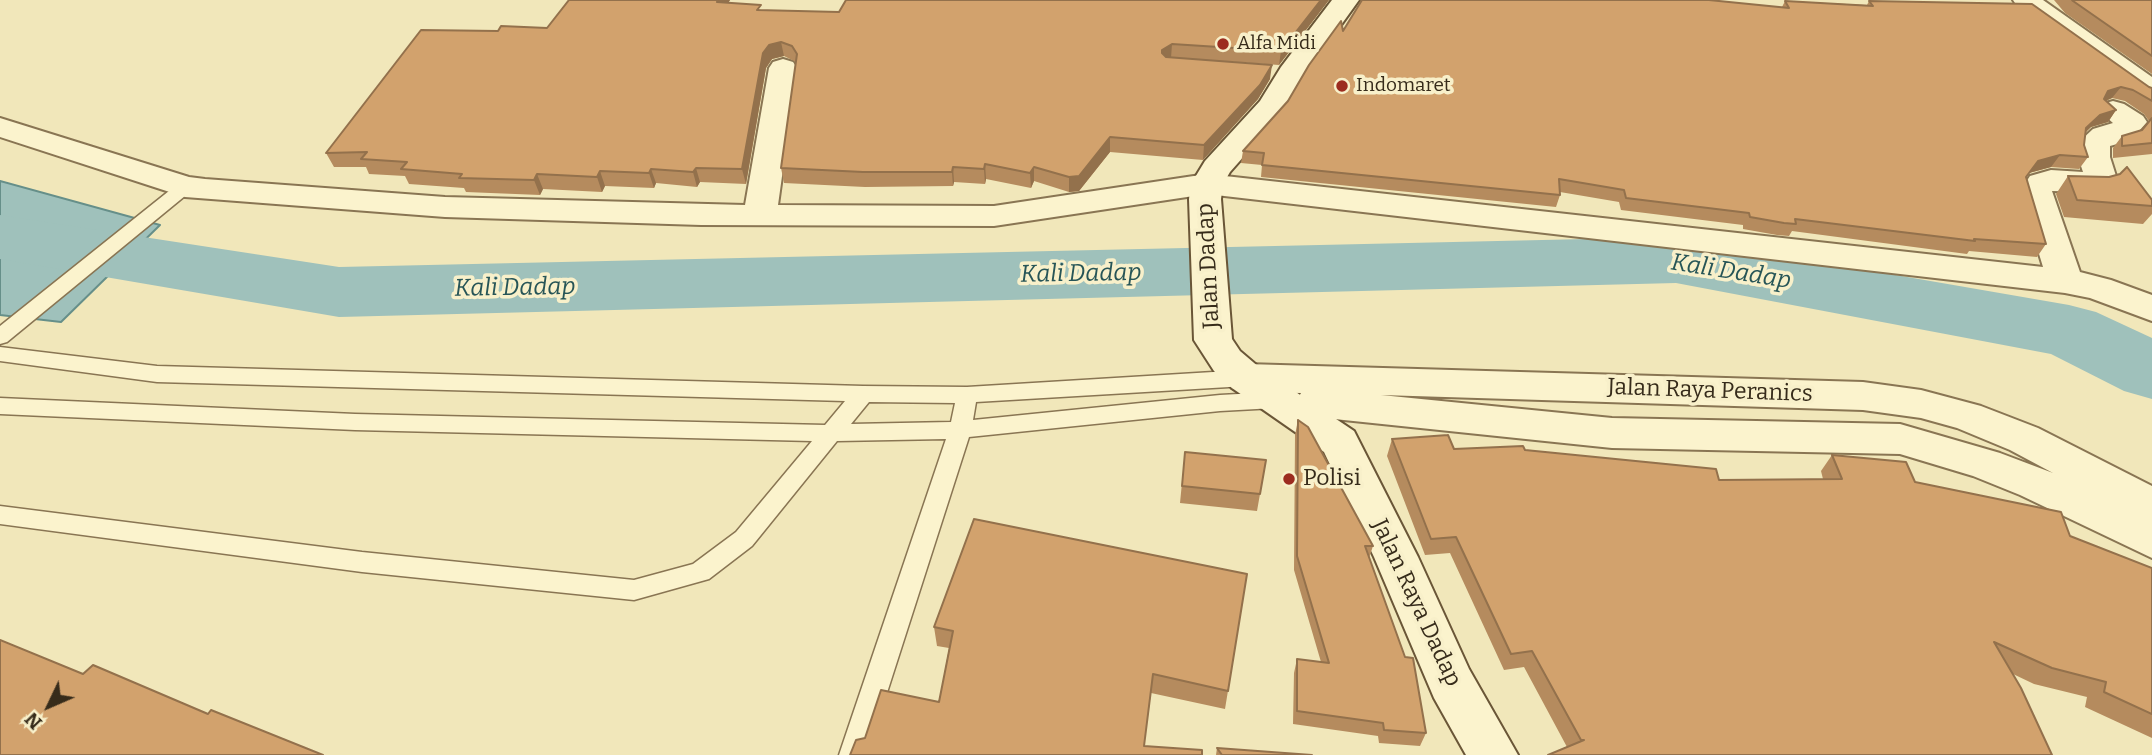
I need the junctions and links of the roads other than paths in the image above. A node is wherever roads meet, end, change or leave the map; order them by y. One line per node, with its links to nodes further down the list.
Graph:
1 (1346, 0): 7 (street)
2 (2026, 0): 4 (street)
3 (783, 68): 9 (street)
4 (2152, 91)
5 (2113, 110): 10 (street)
6 (0, 127): 8 (street)
7 (1206, 191): 9 (street); 10 (street); 13 (street, Jalan Dadap)
8 (178, 193): 9 (street); 12 (lane)
9 (760, 215)
10 (2065, 281): 11 (street)
11 (2152, 309)
12 (1, 341): 14 (lane)
13 (1261, 389): 15 (lane); 17 (lane); 19 (street, Jalan Raya Peranics); 21 (street, Jalan Raya Peranics); 23 (street, Jalan Raya Dadap)
14 (863, 394): 15 (lane); 18 (lane)
15 (967, 395): 17 (lane)
16 (0, 406): 18 (lane)
17 (960, 430): 18 (lane); 22 (lane)
18 (830, 433): 20 (lane)
19 (2152, 506)
20 (0, 515)
21 (2152, 540)
22 (853, 755)
23 (1493, 755)

